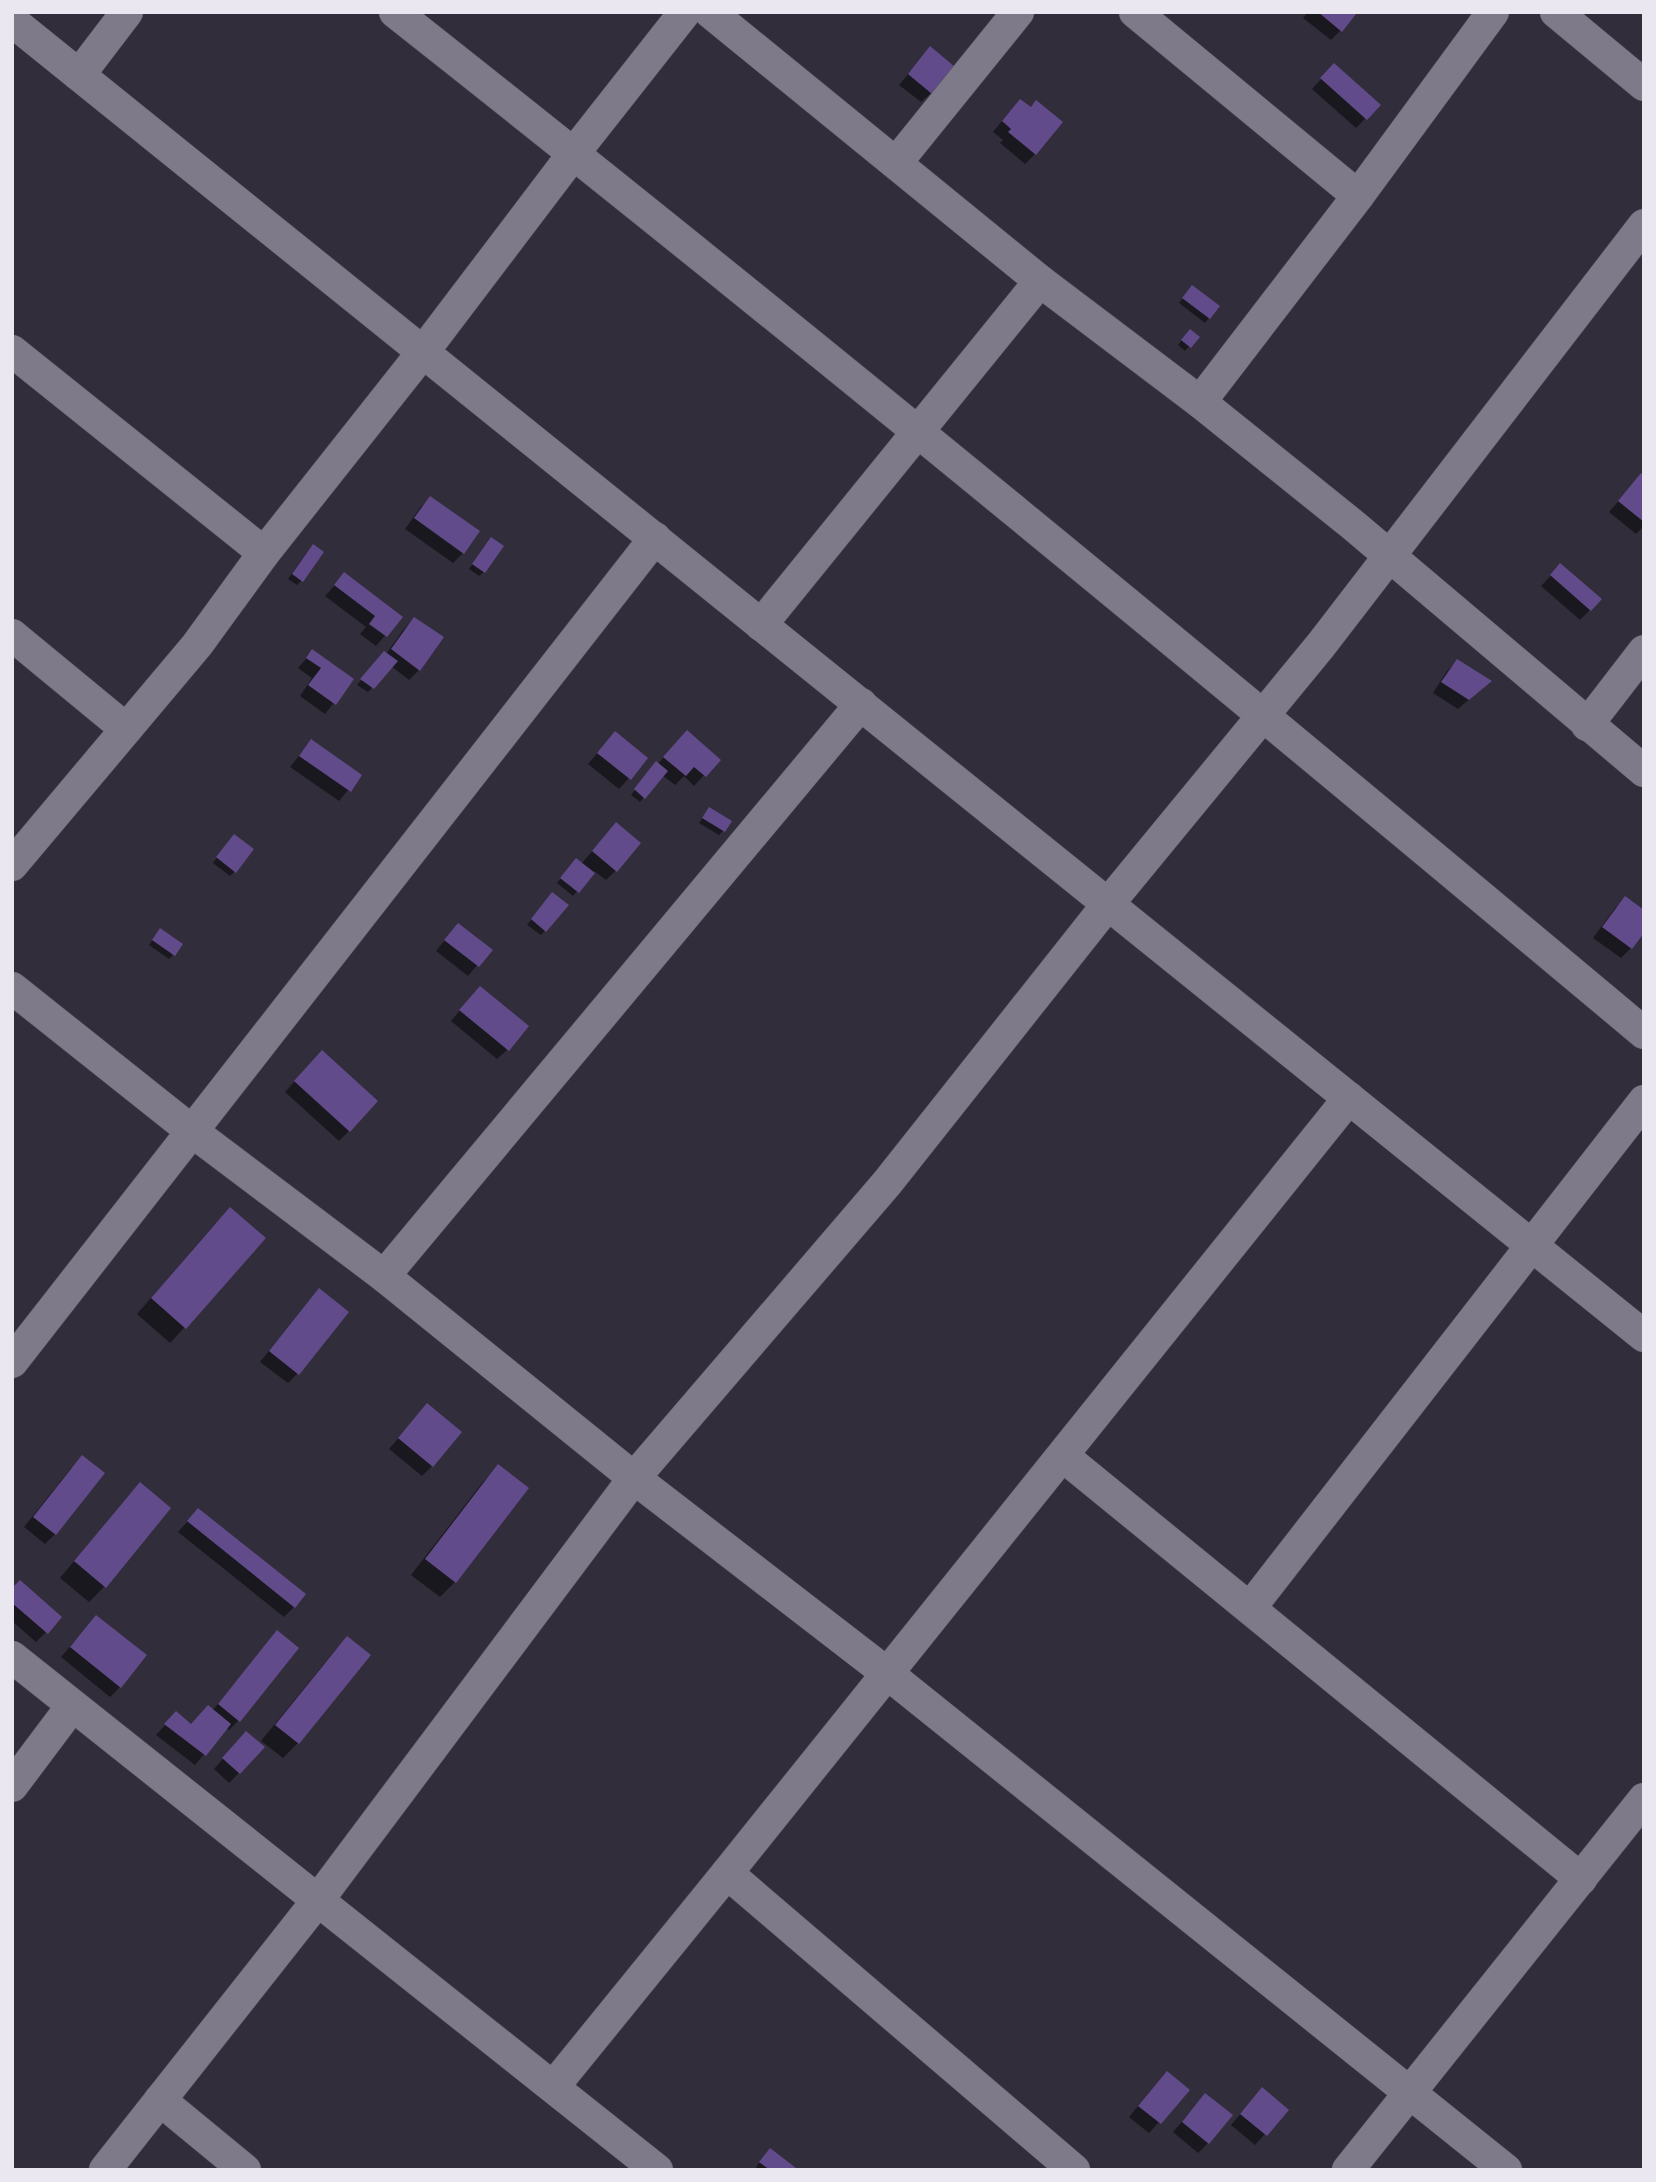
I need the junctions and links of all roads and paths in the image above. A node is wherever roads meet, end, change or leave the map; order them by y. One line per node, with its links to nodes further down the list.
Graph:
1 (127, 12): 10 (street)
2 (395, 12): 12 (street)
3 (685, 12): 12 (street)
4 (710, 12): 13 (street)
5 (1018, 12): 13 (street)
6 (1135, 12): 14 (street)
7 (1493, 12): 14 (street)
8 (1556, 12): 11 (street)
9 (12, 21): 10 (street)
10 (79, 75): 18 (street)
11 (1644, 85)
12 (574, 153): 18 (street); 20 (street)
13 (896, 163): 16 (street)
14 (1358, 196): 19 (street)
15 (1644, 225): 23 (street)
16 (1040, 281): 19 (street); 20 (street)
17 (12, 351): 22 (street)
18 (423, 352): 21 (street); 22 (street)
19 (1200, 402): 23 (street)
20 (919, 432): 24 (street); 28 (street)
21 (655, 538): 24 (street); 38 (street)
22 (264, 553): 30 (street)
23 (1388, 555): 28 (street); 29 (street)
24 (761, 625): 27 (street)
25 (12, 635): 30 (street)
26 (1644, 651): 29 (street)
27 (861, 704): 33 (street); 40 (street)
28 (1263, 714): 33 (street); 35 (street)
29 (1587, 725): 31 (street)
30 (126, 729): 32 (street)
31 (1644, 771)
32 (12, 865)
33 (1108, 904): 36 (street); 44 (street)
34 (12, 988): 38 (street)
35 (1644, 1032)
36 (1349, 1098): 39 (street); 43 (street)
37 (1644, 1101): 39 (street)
38 (193, 1132): 40 (street); 42 (street)
39 (1532, 1245): 41 (street); 45 (street)
40 (384, 1276): 44 (street)
41 (1644, 1336)
42 (12, 1362)
43 (1063, 1456): 45 (street); 47 (street)
44 (634, 1478): 47 (street); 53 (street)
45 (1250, 1608): 52 (street)
46 (12, 1657): 48 (street)
47 (888, 1674): 51 (street); 55 (street)
48 (72, 1706): 49 (street); 53 (street)
49 (12, 1786)
50 (1644, 1799): 52 (street)
51 (727, 1873): 54 (street); 60 (street)
52 (1581, 1879): 55 (street)
53 (318, 1900): 54 (street); 56 (street)
54 (554, 2086): 59 (street)
55 (1410, 2092): 61 (street); 62 (street)
56 (160, 2100): 57 (street); 58 (street)
57 (105, 2170)
58 (245, 2170)
59 (657, 2170)
60 (1074, 2170)
61 (1348, 2170)
62 (1506, 2170)

